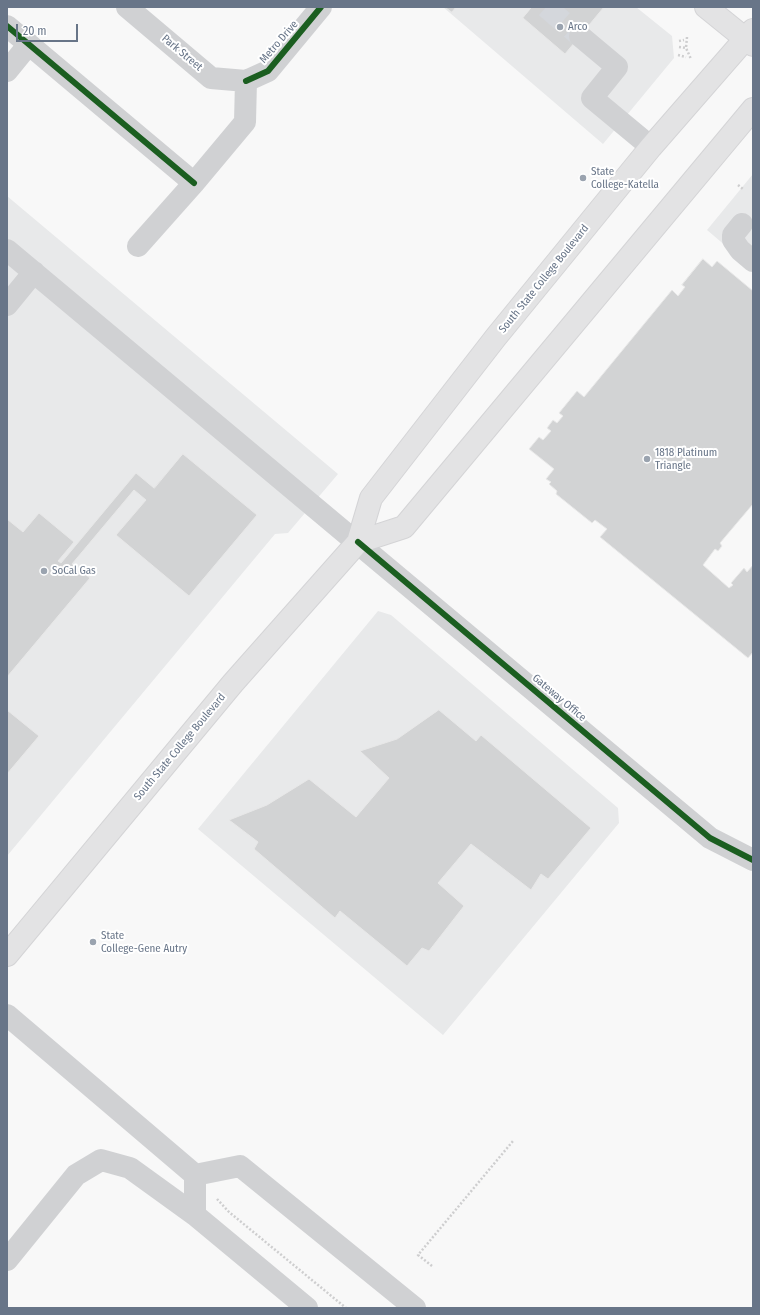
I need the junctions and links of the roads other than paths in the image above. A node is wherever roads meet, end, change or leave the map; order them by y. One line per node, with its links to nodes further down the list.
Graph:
1 (127, 7): 9 (street, Park Street)
2 (321, 7): 9 (street, Metro Drive)
3 (706, 7): 6 (main road)
4 (7, 26): 7 (street)
5 (580, 36): 11 (street)
6 (750, 38): 11 (main road, South State College Boulevard)
7 (29, 44): 8 (street); 12 (street)
8 (7, 71)
9 (246, 81): 12 (street)
10 (753, 109): 19 (main road)
11 (651, 147): 19 (main road, South State College Boulevard)
12 (194, 183): 14 (street)
13 (742, 224): 16 (street)
14 (138, 246)
15 (7, 250): 17 (street, Gateway Office)
16 (753, 261)
17 (34, 272): 18 (street); 19 (street, Gateway Office)
18 (7, 306)
19 (358, 542): 20 (street, Gateway Office); 21 (main road, South State College Boulevard)
20 (753, 860)
21 (7, 955)
22 (7, 1014): 23 (street)
23 (195, 1175): 24 (street); 27 (street)
24 (195, 1215): 25 (street); 26 (street)
25 (7, 1260)
26 (307, 1308)
27 (415, 1308)

